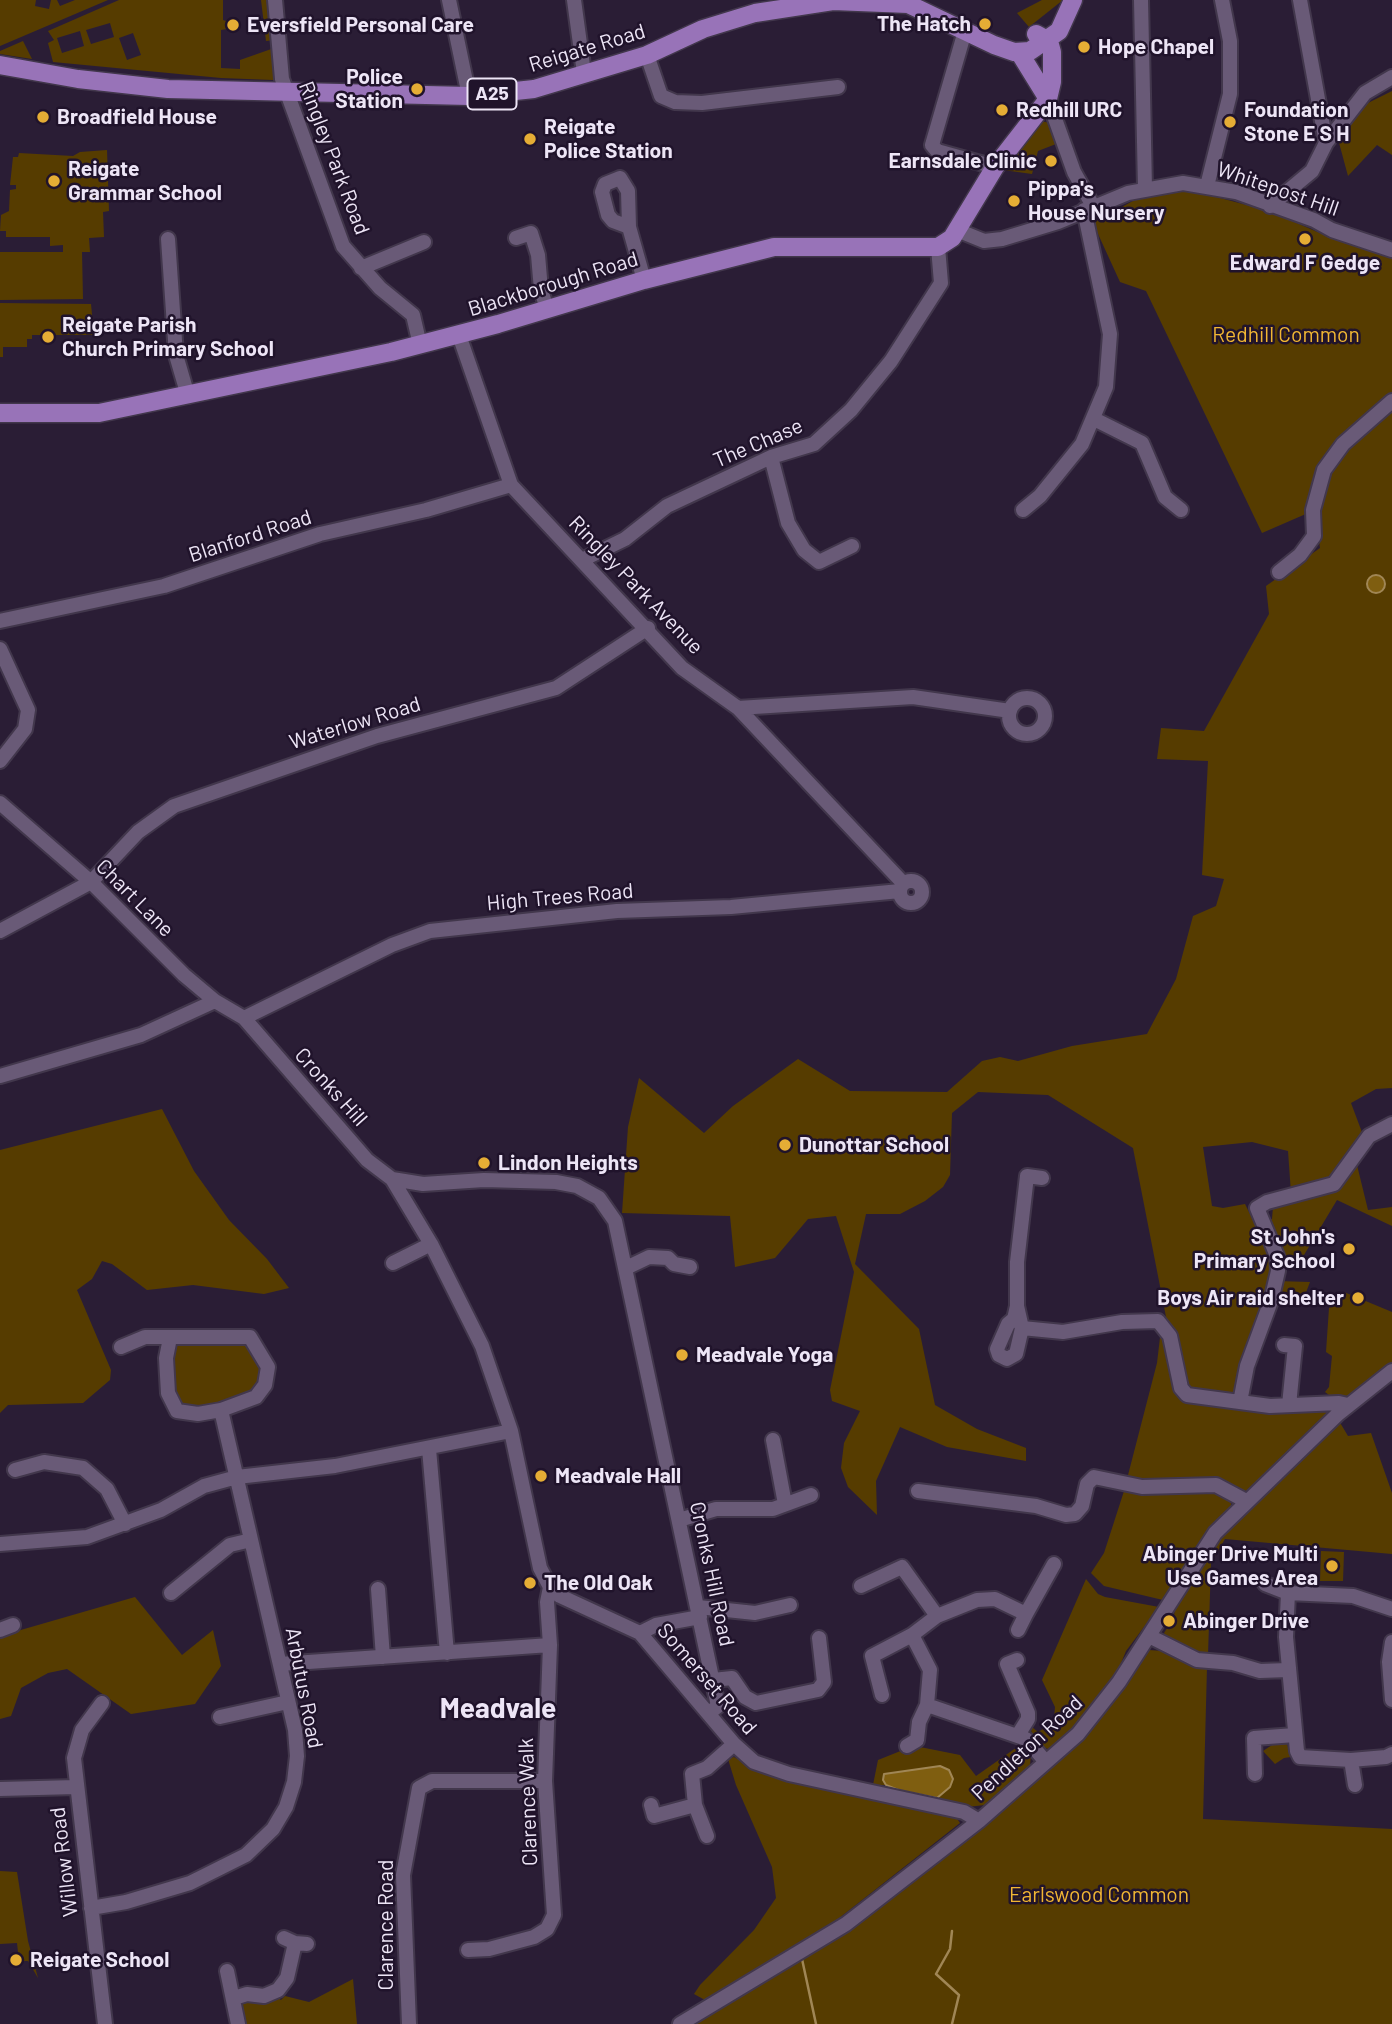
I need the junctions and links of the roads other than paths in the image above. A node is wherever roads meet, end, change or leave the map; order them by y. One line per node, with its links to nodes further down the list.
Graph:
1 (275, 0): 18 (street, Ringley Park Road)
2 (449, 0): 19 (street)
3 (574, 0): 15 (street)
4 (1141, 0): 24 (street)
5 (1223, 0): 23 (street)
6 (1300, 0): 21 (street)
7 (908, 2): 9 (main road, Reigate Road / A25); 10 (main road, Reigate Road / A25)
8 (1071, 3): 11 (main road)
9 (781, 4): 12 (main road, Reigate Road / A25)
10 (965, 31): 11 (main road, A25); 22 (street)
11 (1033, 41): 14 (main road); 14 (main road)
12 (647, 55): 15 (main road, Reigate Road / A25); 17 (street)
13 (0, 65): 18 (main road, Reigate Road / A25)
14 (1041, 69): 20 (main road)
15 (584, 73): 19 (main road, Reigate Road / A25)
16 (1392, 77): 21 (street)
17 (838, 88)
18 (287, 93): 19 (main road, Reigate Road / A25); 34 (street, Ringley Park Road)
19 (469, 96)
20 (1048, 99): 22 (main road); 26 (street)
21 (1326, 143): 25 (street)
22 (995, 167): 28 (main road)
23 (1207, 186): 24 (street, Whitepost Hill); 25 (street, Whitepost Hill)
24 (1145, 188): 26 (street, Whitepost Hill)
25 (1270, 206): 33 (street, Whitepost Hill)
26 (1088, 208): 28 (street); 42 (street)
27 (629, 227): 35 (street)
28 (957, 230): 32 (main road)
29 (516, 238): 36 (street)
30 (168, 239): 39 (street)
31 (424, 242): 34 (street)
32 (937, 247): 35 (main road, Blackborough Road); 43 (street, The Chase)
33 (1392, 250)
34 (361, 268): 38 (street, Ringley Park Road)
35 (644, 280): 36 (main road, Blackborough Road)
36 (547, 309): 37 (main road, Blackborough Road)
37 (459, 335): 38 (main road, Blackborough Road); 44 (street, Ringley Park Avenue)
38 (420, 345): 39 (main road, Blackborough Road)
39 (188, 396): 41 (main road, Blackborough Road)
40 (1392, 401): 49 (street)
41 (0, 413)
42 (1094, 419): 45 (street); 46 (street)
43 (771, 457): 47 (street); 48 (street, The Chase)
44 (511, 485): 48 (street, Ringley Park Avenue); 50 (street, Blanford Road)
45 (1023, 510)
46 (1181, 510)
47 (852, 546)
48 (582, 559): 51 (street, Ringley Park Avenue)
49 (1279, 572)
50 (0, 621)
51 (648, 628): 53 (street, Ringley Park Avenue); 57 (street, Waterlow Road)
52 (0, 649): 55 (street)
53 (738, 709): 54 (street); 58 (street, Ringley Park Avenue)
54 (1010, 711)
55 (0, 761)
56 (0, 803): 57 (street, Chart Lane)
57 (90, 883): 59 (street, Waterlow Road); 60 (street, Chart Lane)
58 (902, 887): 61 (street, High Trees Road)
59 (0, 931)
60 (215, 1001): 61 (street, Chart Lane); 62 (street)
61 (244, 1018): 65 (street, Cronks Hill)
62 (0, 1076)
63 (1392, 1124): 76 (street)
64 (1042, 1178): 70 (street)
65 (392, 1179): 66 (street); 69 (street, Cronks Hill Road)
66 (431, 1244): 67 (street); 80 (street)
67 (393, 1264)
68 (690, 1267): 69 (street)
69 (626, 1268): 89 (street, Cronks Hill Road)
70 (1017, 1306): 71 (street); 71 (street)
71 (1022, 1328): 76 (street)
72 (170, 1338): 74 (street); 79 (street); 79 (street)
73 (1296, 1345): 77 (street)
74 (121, 1347)
75 (1389, 1375): 78 (street, Pendleton Road)
76 (1240, 1402): 77 (street)
77 (1289, 1405): 78 (street)
78 (1348, 1405): 87 (street, Pendleton Road)
79 (221, 1410): 84 (street, Arbutus Road)
80 (512, 1431): 82 (street); 96 (street)
81 (773, 1440): 88 (street)
82 (429, 1449): 84 (street); 112 (street)
83 (15, 1470): 90 (street)
84 (237, 1477): 90 (street); 91 (street, Arbutus Road)
85 (918, 1491): 87 (street)
86 (811, 1495): 88 (street)
87 (1246, 1501): 108 (street, Pendleton Road)
88 (785, 1504): 89 (street)
89 (679, 1520): 102 (street, Cronks Hill Road)
90 (125, 1524): 92 (street)
91 (251, 1540): 98 (street); 114 (street, Arbutus Road)
92 (0, 1544)
93 (1054, 1564): 103 (street)
94 (1265, 1584): 99 (street)
95 (861, 1586): 104 (street)
96 (551, 1587): 106 (street, Somerset Road); 111 (street, Clarence Walk)
97 (378, 1589): 113 (street)
98 (171, 1593)
99 (1289, 1593): 101 (street); 116 (street)
100 (790, 1605): 102 (street)
101 (1392, 1609)
102 (699, 1612): 106 (street); 117 (street, Cronks Hill Road)
103 (1026, 1614): 104 (street); 105 (street)
104 (937, 1616): 107 (street)
105 (1018, 1630)
106 (640, 1633): 123 (street, Somerset Road)
107 (912, 1635): 118 (street); 122 (street)
108 (1149, 1636): 116 (street); 131 (street, Pendleton Road)
109 (819, 1638): 117 (street)
110 (1392, 1642): 119 (street)
111 (550, 1646): 112 (street); 133 (street, Clarence Walk)
112 (447, 1653): 113 (street)
113 (383, 1657): 114 (street)
114 (279, 1664): 120 (street, Arbutus Road)
115 (1006, 1664): 125 (street)
116 (1289, 1670): 126 (street)
117 (713, 1680): 123 (street, Cronks Hill Road)
118 (882, 1695)
119 (1392, 1700)
120 (288, 1702): 124 (street); 141 (street, Arbutus Road)
121 (102, 1703): 135 (street, Willow Road)
122 (927, 1705): 125 (street); 128 (street)
123 (709, 1713): 127 (street, Somerset Road)
124 (220, 1717)
125 (1018, 1735): 131 (street)
126 (1295, 1735): 130 (street); 132 (street)
127 (734, 1744): 138 (street); 139 (street, Somerset Road)
128 (907, 1746)
129 (1392, 1754): 130 (street)
130 (1351, 1760): 134 (street)
131 (1046, 1762): 139 (street, Pendleton Road)
132 (1255, 1774)
133 (545, 1781): 143 (street, Clarence Walk); 148 (street, Clarence Road)
134 (1355, 1785)
135 (76, 1787): 136 (street); 141 (street, Willow Road)
136 (0, 1789)
137 (651, 1805): 138 (street)
138 (695, 1805): 140 (street)
139 (979, 1821): 149 (street, Pendleton Road)
140 (707, 1836)
141 (91, 1908): 146 (street, Willow Road)
142 (296, 1942): 145 (street)
143 (468, 1950)
144 (227, 1971): 145 (street)
145 (234, 1998): 147 (street)
146 (105, 2024)
147 (238, 2024)
148 (409, 2024)
149 (680, 2024)

